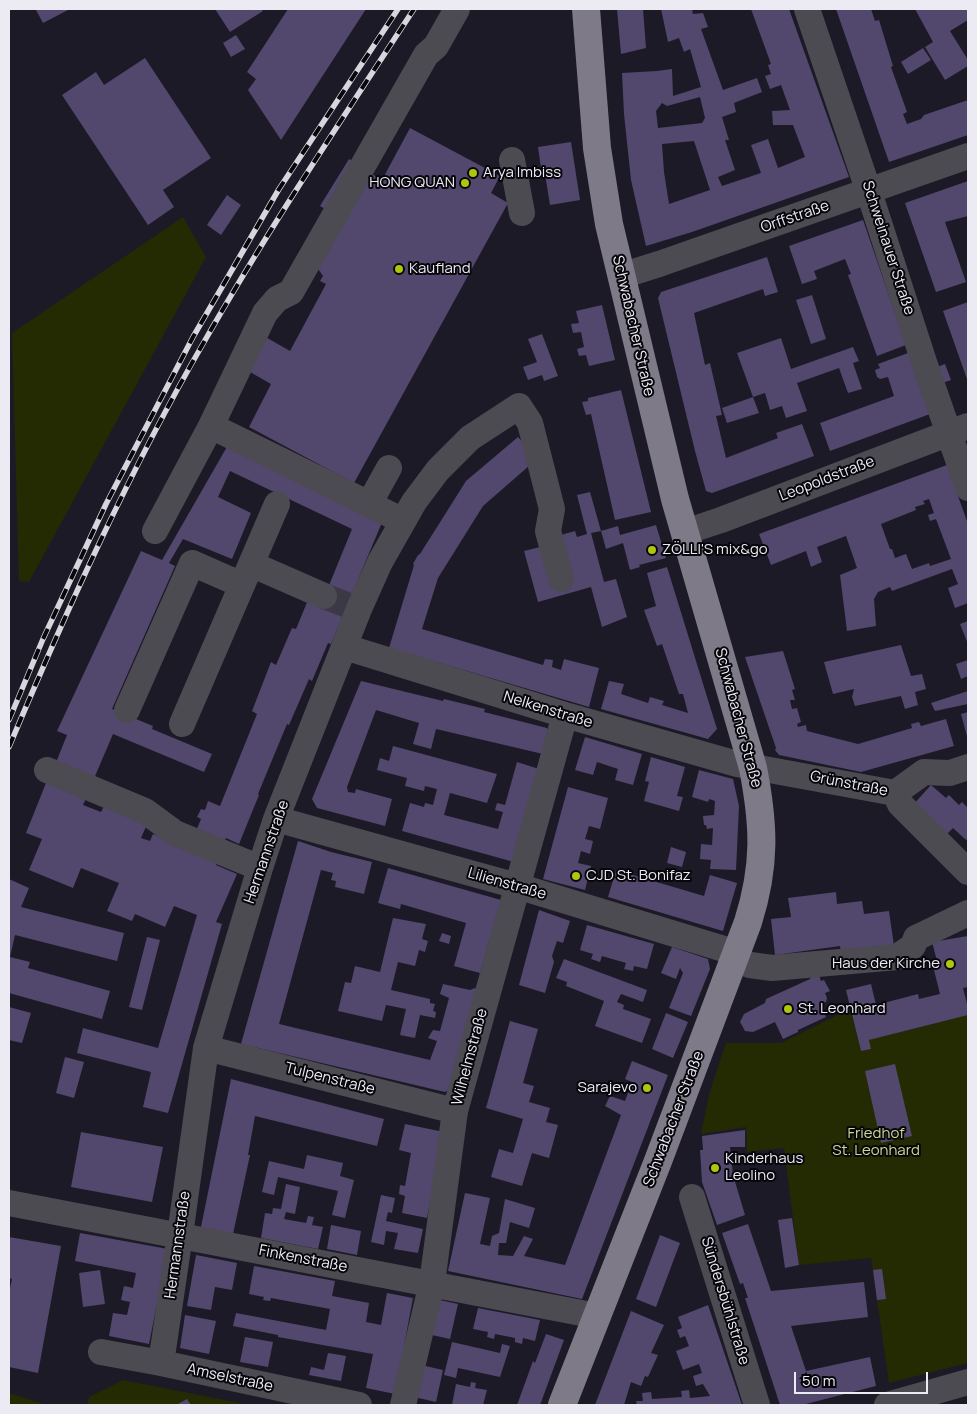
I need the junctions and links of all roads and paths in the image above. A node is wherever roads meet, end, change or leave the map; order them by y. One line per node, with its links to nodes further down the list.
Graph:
1 (450, 9): 5 (street)
2 (457, 9): 5 (street)
3 (586, 9): 10 (main road, Schwabacher Straße)
4 (807, 9): 8 (street, Schweinauer Straße)
5 (426, 56): 11 (street)
6 (968, 156): 8 (street, Orffstraße)
7 (512, 160): 9 (street)
8 (870, 192): 10 (street, Orffstraße); 12 (street, Schweinauer Straße)
9 (522, 213)
10 (621, 276): 19 (main road, Schwabacher Straße)
11 (211, 426): 16 (street); 18 (street)
12 (958, 429): 14 (street, Schweinauer Straße); 19 (street, Leopoldstraße)
13 (389, 468): 16 (street)
14 (968, 488)
15 (277, 504): 20 (street)
16 (369, 504): 17 (street)
17 (403, 521): 21 (street, Hermannstraße); 22 (street, Hermannstraße)
18 (155, 531)
19 (684, 532): 28 (main road, Schwabacher Straße)
20 (246, 574): 22 (street); 24 (street); 26 (street)
21 (561, 579)
22 (343, 603): 23 (street, Hermannstraße)
23 (345, 647): 25 (street, Nelkenstraße); 31 (street, Hermannstraße)
24 (127, 710)
25 (565, 715): 28 (street, Nelkenstraße); 34 (street, Wilhelmstraße)
26 (182, 724)
27 (968, 767): 30 (street, Grünstraße)
28 (753, 768): 30 (street, Grünstraße); 36 (main road, Schwabacher Straße)
29 (47, 770): 32 (street)
30 (895, 793): 33 (street)
31 (276, 819): 32 (street, Hermannstraße); 34 (street, Lilienstraße)
32 (260, 868): 37 (street, Hermannstraße)
33 (968, 872)
34 (518, 886): 36 (street, Lilienstraße); 38 (street, Wilhelmstraße)
35 (968, 913): 36 (street, Lilienstraße)
36 (736, 956): 43 (main road, Schwabacher Straße)
37 (206, 1048): 38 (street, Tulpenstraße); 41 (street, Hermannstraße)
38 (455, 1110): 42 (street, Wilhelmstraße)
39 (692, 1197): 50 (street, Sündersbühlstraße)
40 (9, 1204): 41 (street, Finkenstraße)
41 (180, 1235): 42 (street, Finkenstraße); 45 (street, Hermannstraße)
42 (432, 1283): 43 (street, Finkenstraße); 48 (street, Wilhelmstraße)
43 (597, 1316): 49 (main road, Schwabacher Straße)
44 (100, 1352): 45 (street, Amselstraße)
45 (161, 1363): 47 (street, Amselstraße)
46 (968, 1382): 51 (street)
47 (359, 1405)
48 (403, 1405)
49 (562, 1405)
50 (757, 1405)
51 (887, 1405)

